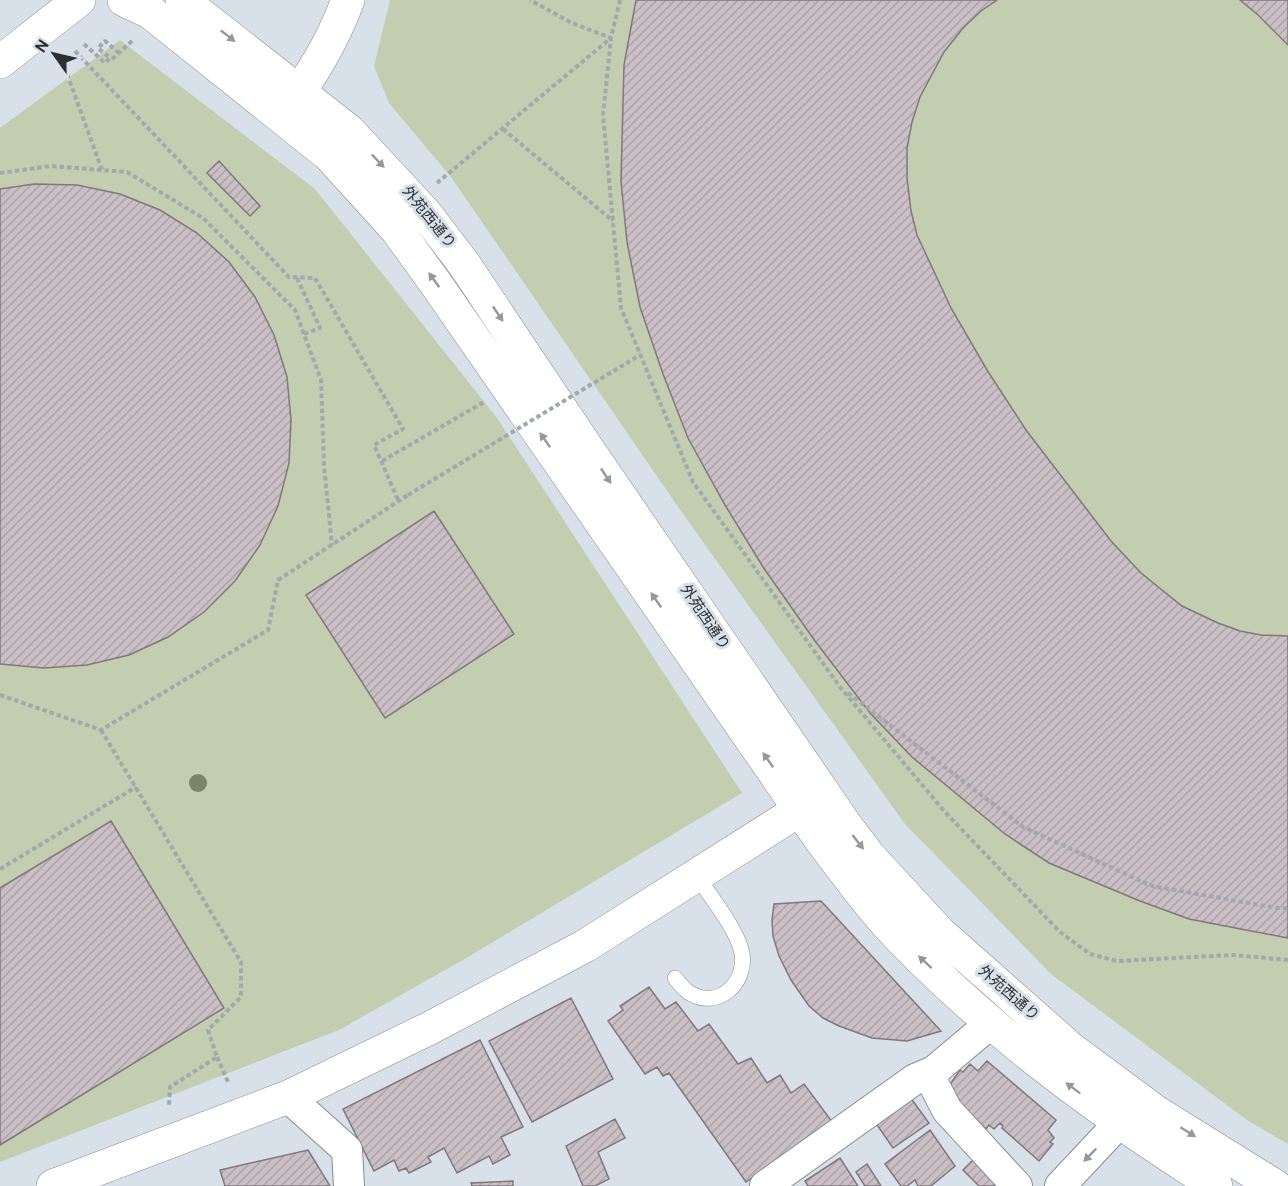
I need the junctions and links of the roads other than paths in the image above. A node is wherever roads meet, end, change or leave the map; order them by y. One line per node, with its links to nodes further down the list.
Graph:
1 (182, 0): 6 (main road, 外苑西通り, one-way to 6)
2 (348, 0): 6 (main road)
3 (76, 2): 5 (main road)
4 (137, 4): 6 (main road, 外苑西通り)
5 (0, 62)
6 (291, 103): 7 (main road, 外苑西通り)
7 (812, 802): 8 (main road); 10 (main road, 外苑西通り, one-way to 7); 13 (main road, 外苑西通り, one-way to 13)
8 (697, 876): 9 (lane); 12 (main road)
9 (675, 978)
10 (991, 1023): 11 (street); 13 (main road, 外苑西通り, one-way to 10)
11 (934, 1071): 16 (street); 17 (street)
12 (288, 1097): 14 (main road); 15 (street)
13 (1130, 1112): 18 (street, one-way to 18); 19 (main road, 外苑西通り); 20 (main road, 外苑西通り, one-way to 20)
14 (53, 1186)
15 (349, 1186)
16 (765, 1186)
17 (1017, 1186)
18 (1060, 1186)
19 (1216, 1186)
20 (1275, 1186)

